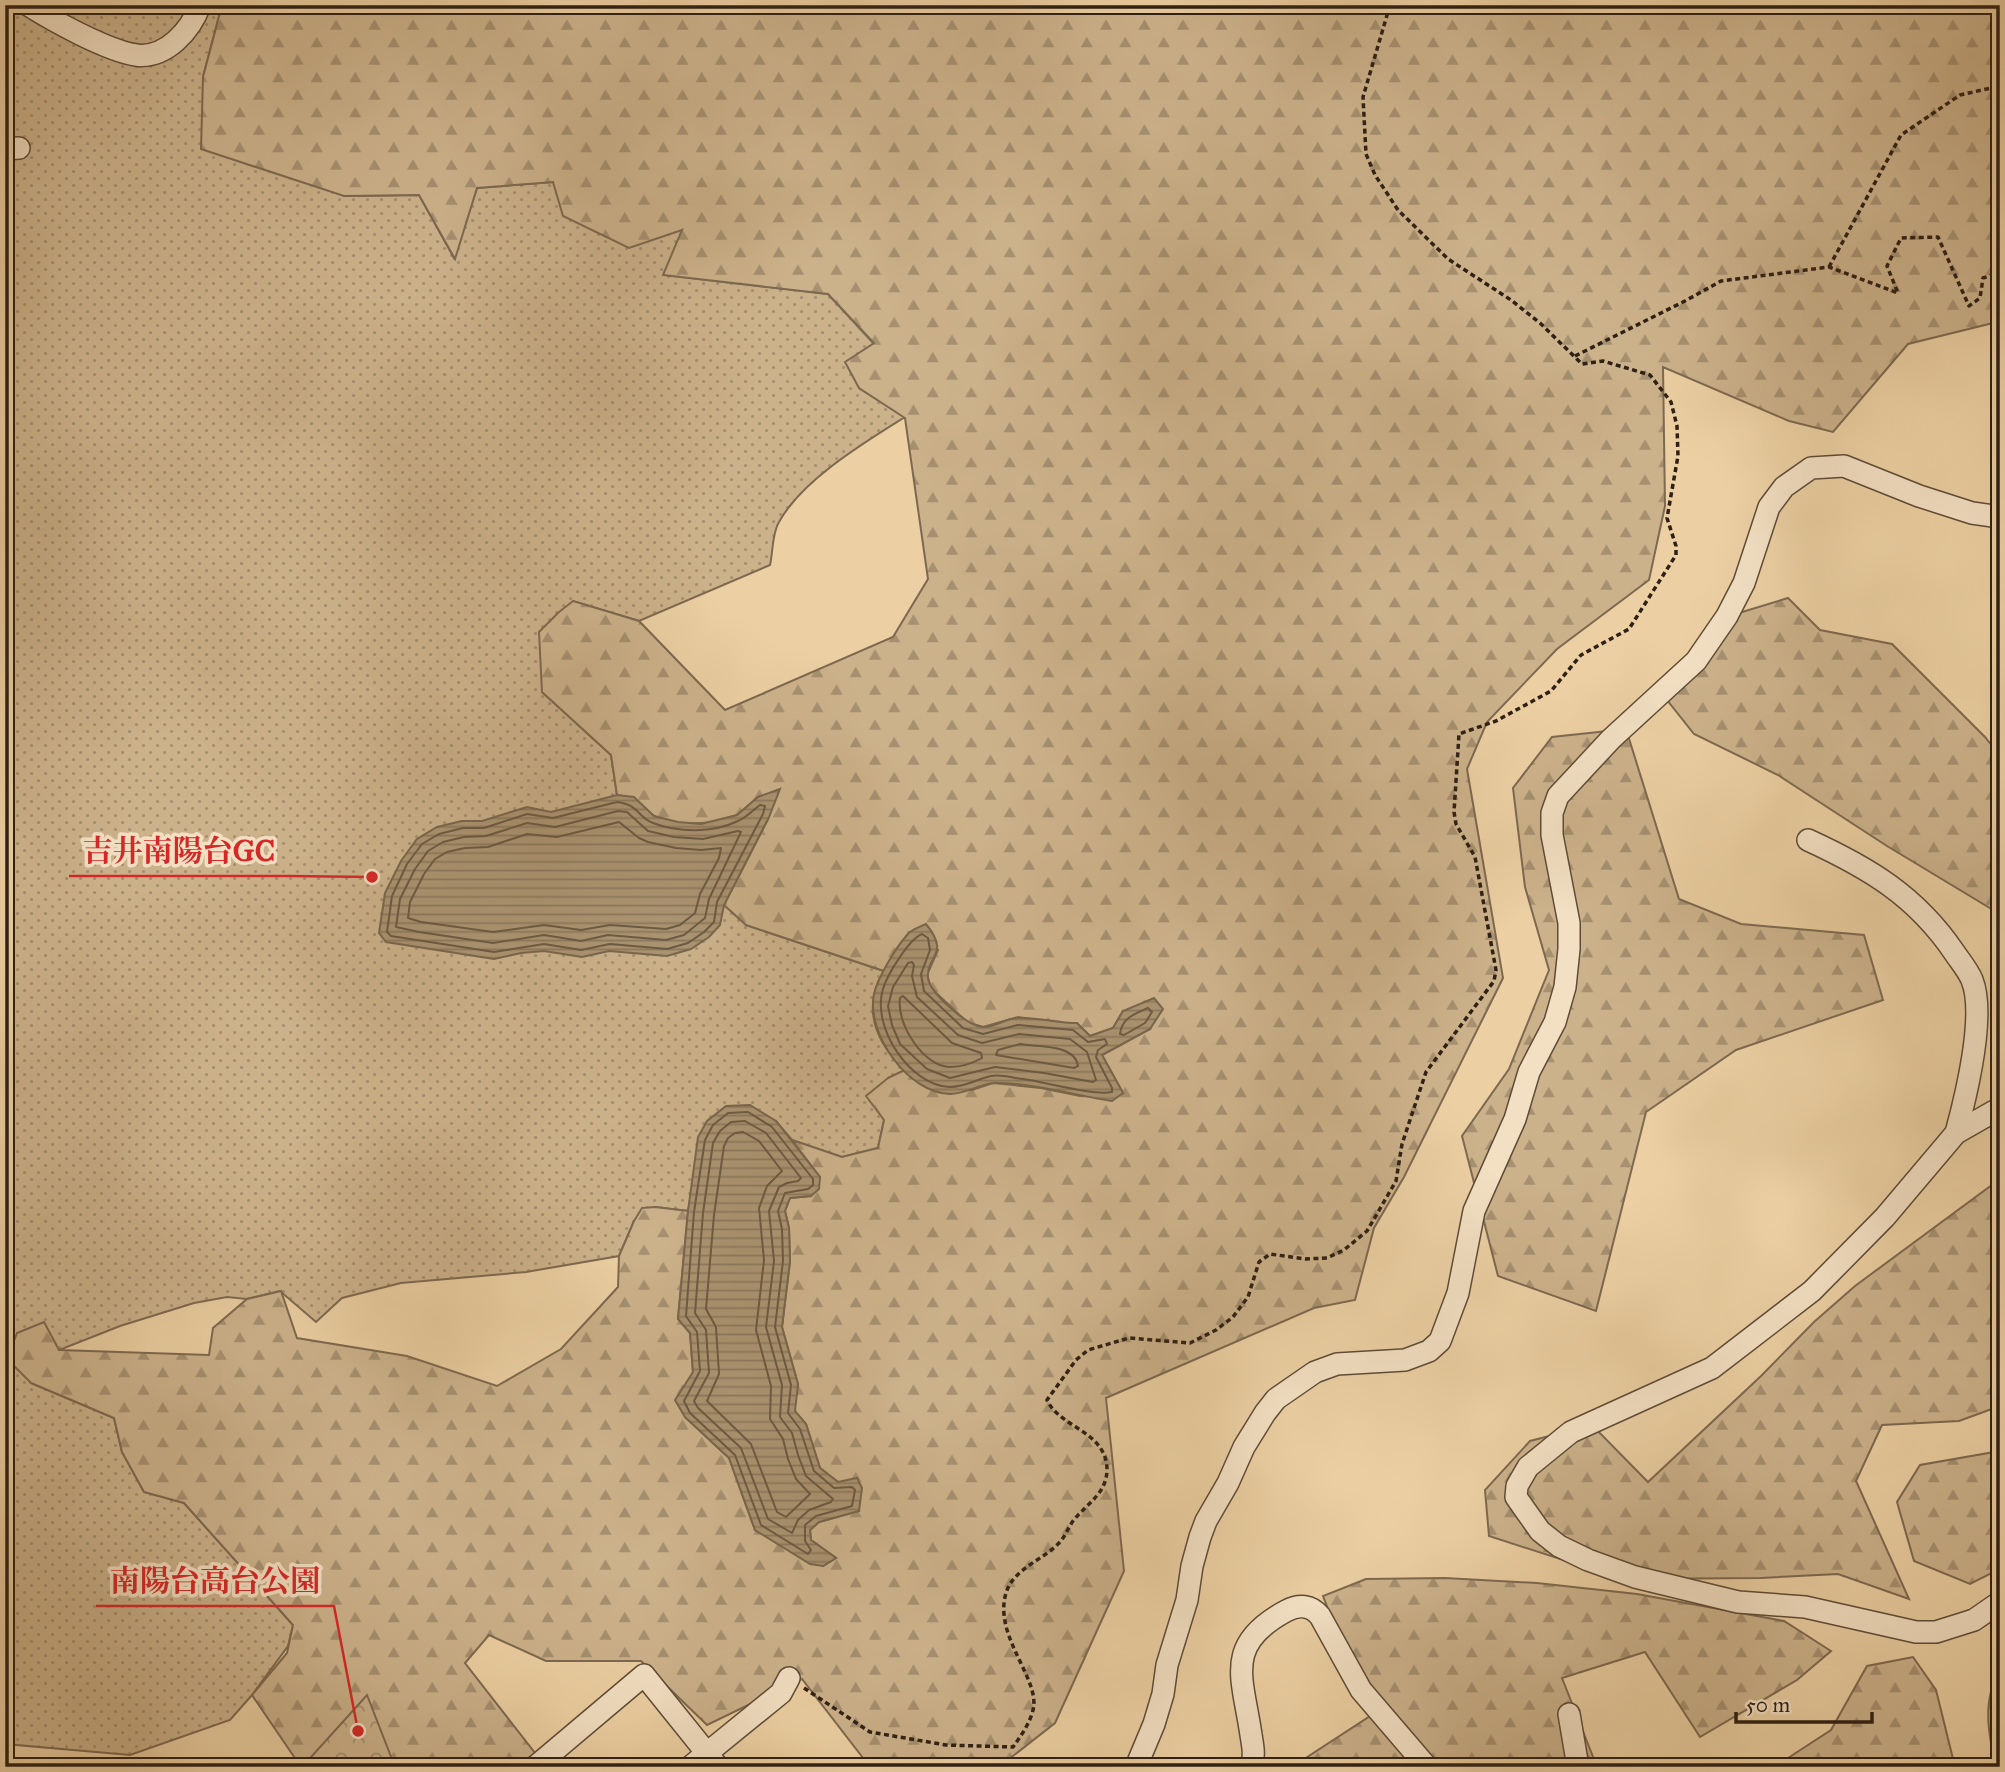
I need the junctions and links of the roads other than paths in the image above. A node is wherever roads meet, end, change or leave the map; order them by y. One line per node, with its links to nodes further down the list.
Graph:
1 (28, 5): 2 (street)
2 (200, 5)
3 (2000, 517): 13 (street)
4 (1808, 840): 6 (street)
5 (2000, 1108): 6 (street)
6 (1956, 1133): 7 (street)
7 (2000, 1602)
8 (789, 1678): 10 (street)
9 (1569, 1714): 16 (street)
10 (712, 1760): 11 (street); 12 (street)
11 (535, 1767)
12 (690, 1767)
13 (1136, 1767)
14 (1251, 1767): 15 (street)
15 (1427, 1767)
16 (1578, 1767)

